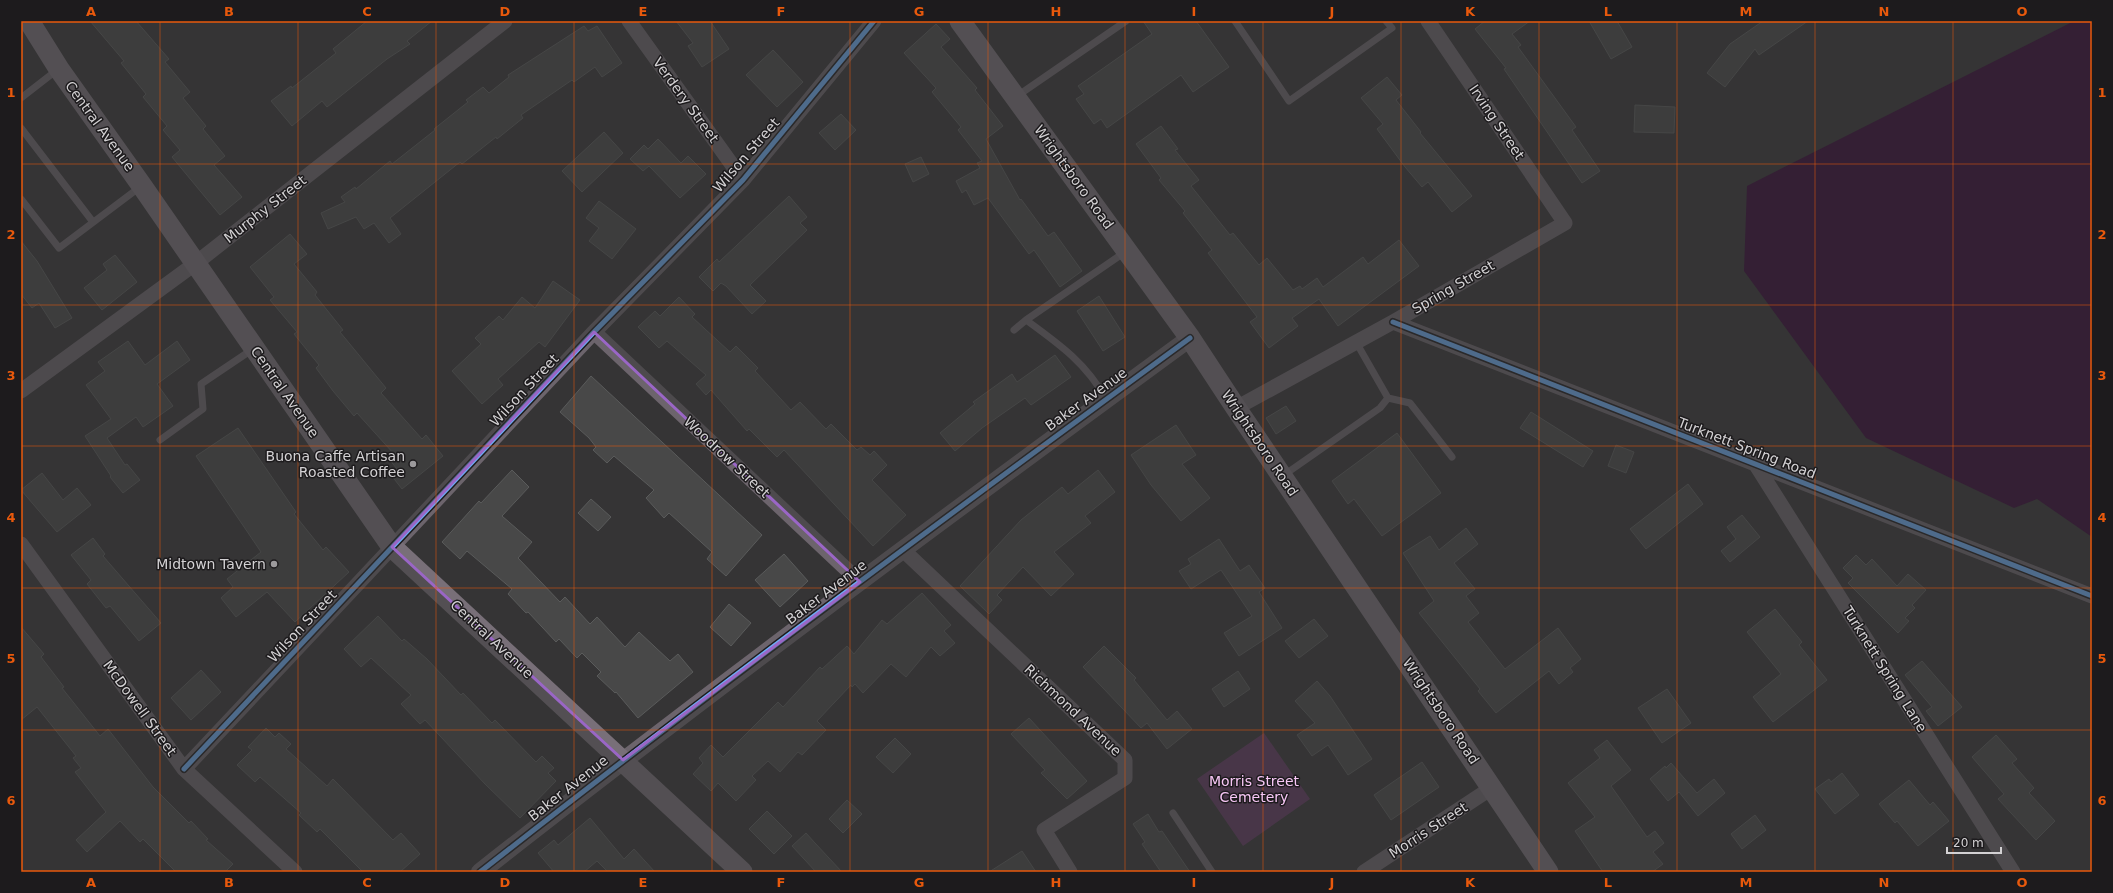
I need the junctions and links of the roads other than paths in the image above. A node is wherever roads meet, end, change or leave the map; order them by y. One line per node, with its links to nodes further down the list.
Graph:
1 (505, 21): 20 (street, Murphy Street)
2 (628, 21): 14 (street, Verdery Street)
3 (874, 21): 14 (street, Wilson Street)
4 (960, 21): 11 (main road, Wrightsboro Road)
5 (1126, 21): 11 (lane)
6 (1235, 21): 7 (lane)
7 (1386, 21)
8 (1428, 21): 18 (street, Irving Street)
9 (30, 25): 10 (main road, Central Avenue)
10 (59, 69): 12 (lane); 15 (main road, Central Avenue)
11 (1016, 97): 19 (main road, Wrightsboro Road)
12 (21, 98)
13 (21, 128): 17 (lane)
14 (742, 180): 24 (street, Wilson Street)
15 (142, 186): 17 (lane); 20 (main road, Central Avenue)
16 (21, 199): 17 (lane)
17 (93, 222)
18 (1565, 223): 22 (street, Spring Street)
19 (1127, 250): 21 (lane); 25 (main road, Wrightsboro Road)
20 (196, 263): 27 (main road, Central Avenue); 28 (street, Murphy Street)
21 (1026, 320): 23 (lane); 30 (lane)
22 (1393, 322): 26 (street, Spring Street); 34 (street, Turknett Spring Road)
23 (1014, 330)
24 (594, 332): 37 (street, Wilson Street); 39 (street, Woodrow Street)
25 (1190, 338): 30 (street, Baker Avenue); 31 (main road, Wrightsboro Road)
26 (1356, 342): 29 (lane); 31 (street, Spring Street)
27 (254, 348): 32 (lane); 37 (main road, Central Avenue)
28 (21, 391)
29 (1388, 398): 33 (lane); 35 (lane)
30 (1106, 399): 38 (street, Baker Avenue)
31 (1236, 408): 35 (main road, Wrightsboro Road)
32 (160, 440)
33 (1452, 457)
34 (1756, 465): 40 (street, Turknett Spring Road); 52 (street, Turknett Spring Lane)
35 (1282, 477): 43 (main road, Wrightsboro Road)
36 (21, 544): 42 (street, McDowell Street)
37 (392, 547): 41 (main road, Central Avenue); 42 (street, Wilson Street)
38 (902, 549): 39 (street, Baker Avenue); 48 (street, Richmond Avenue)
39 (860, 582): 41 (street, Baker Avenue)
40 (2092, 596)
41 (623, 760): 46 (street, Baker Avenue); 47 (main road, Central Avenue)
42 (184, 769): 45 (street, McDowell Street)
43 (1492, 787): 50 (street, Morris Street); 51 (main road, Wrightsboro Road)
44 (1173, 813): 49 (lane)
45 (295, 872)
46 (480, 872)
47 (742, 872)
48 (1070, 872)
49 (1212, 872)
50 (1364, 872)
51 (1548, 872)
52 (2013, 872)

